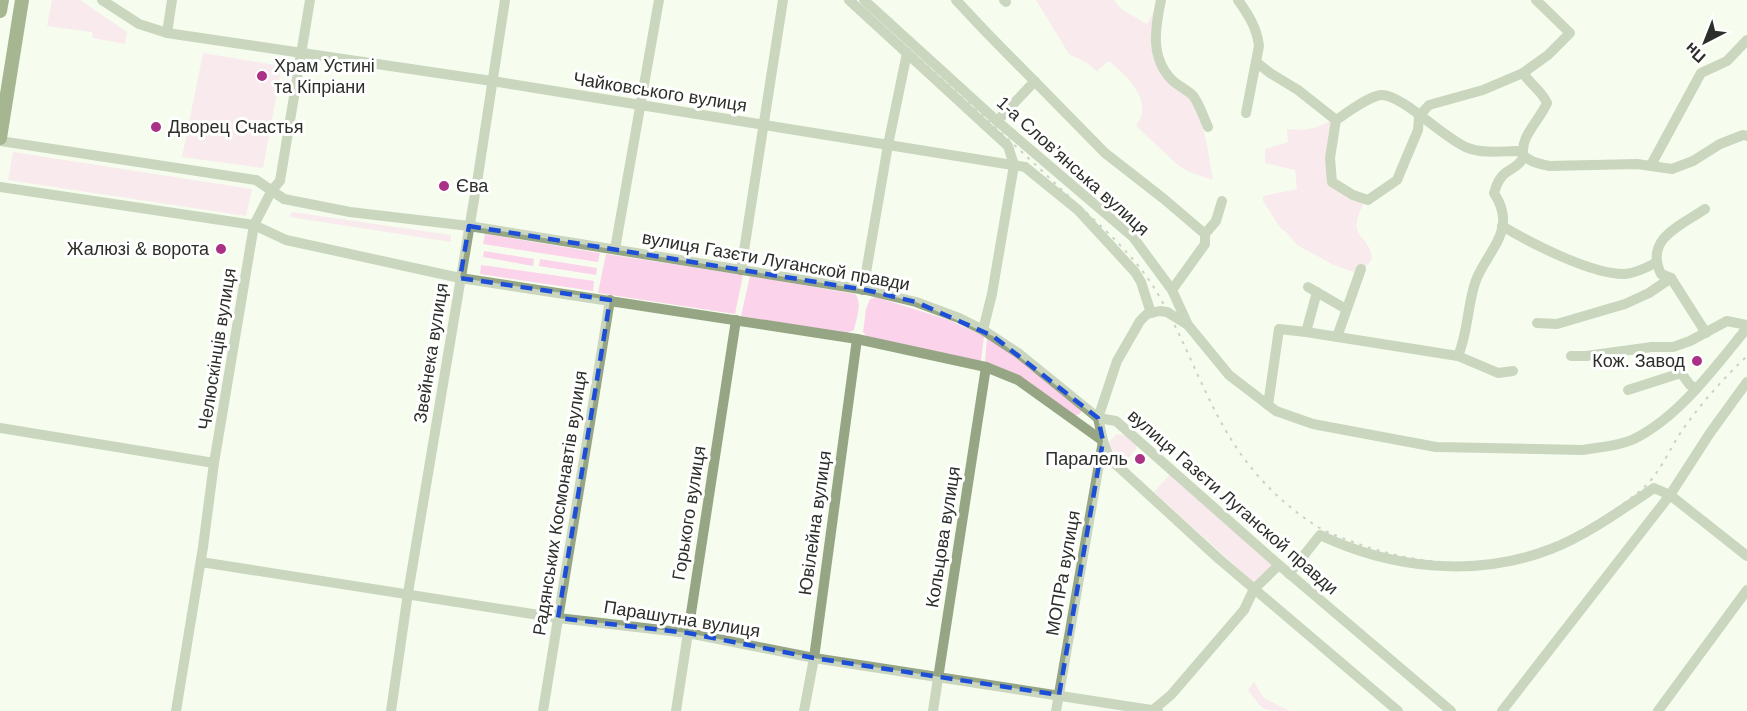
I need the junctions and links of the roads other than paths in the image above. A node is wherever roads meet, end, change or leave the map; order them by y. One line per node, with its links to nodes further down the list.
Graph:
1 (2, 0): 15 (main road)
2 (22, 0): 32 (main road)
3 (102, 0): 16 (street, Чайковського вулиця)
4 (172, 0): 16 (street)
5 (310, 0): 18 (street, Челюскінців вулиця)
6 (505, 0): 22 (street, Звейнека вулиця)
7 (658, 0): 24 (street)
8 (783, 0): 29 (street)
9 (849, 0): 19 (street)
10 (864, 0): 28 (street, 1-а Слов’янська вулиця)
11 (956, 0): 23 (street)
12 (1161, 0): 30 (street)
13 (1238, 0): 20 (street)
14 (1536, 0): 21 (street)
15 (0, 11)
16 (167, 33): 18 (street, Чайковського вулиця)
17 (1747, 40): 36 (street)
18 (302, 53): 22 (street, Чайковського вулиця); 38 (street, Челюскінців вулиця)
19 (907, 53): 33 (street); 35 (street)
20 (1256, 62): 25 (street); 27 (street)
21 (1522, 73): 26 (street); 34 (street)
22 (492, 81): 24 (street, Чайковського вулиця); 42 (street, Звейнека вулиця)
23 (1035, 81): 28 (street); 44 (street)
24 (641, 105): 29 (street, Чайковського вулиця); 45 (street)
25 (1246, 113)
26 (1419, 116): 27 (street); 27 (street); 34 (street)
27 (1336, 120)
28 (996, 121): 52 (street, 1-а Слов’янська вулиця)
29 (763, 126): 33 (street, Чайковського вулиця); 48 (street)
30 (1208, 128)
31 (1747, 136): 36 (street)
32 (0, 140): 38 (street, вулиця Газєти Луганской правди)
33 (888, 145): 35 (street, Чайковського вулиця); 51 (street)
34 (1524, 157): 36 (street); 43 (street)
35 (1014, 165): 55 (street, Чайковського вулиця); 60 (street)
36 (1651, 165)
37 (0, 186): 41 (street)
38 (272, 190): 41 (street, Челюскінців вулиця); 42 (street, вулиця Газєти Луганской правди)
39 (1221, 201): 44 (street)
40 (1705, 209): 46 (street)
41 (254, 225): 49 (street); 76 (street, Челюскінців вулиця)
42 (469, 226): 45 (street, вулиця Газєти Луганской правди); 49 (street, Звейнека вулиця)
43 (1502, 226): 46 (street); 65 (street)
44 (1205, 234): 52 (street)
45 (615, 249): 48 (street, вулиця Газєти Луганской правди)
46 (1655, 263): 50 (street)
47 (1361, 269): 54 (street)
48 (741, 270): 51 (street, вулиця Газєти Луганской правди)
49 (460, 278): 53 (street); 84 (street, Звейнека вулиця)
50 (1671, 278): 57 (street); 62 (street)
51 (863, 290): 60 (street, вулиця Газєти Луганской правди)
52 (1172, 290): 58 (street, 1-а Слов’янська вулиця)
53 (610, 300): 56 (street); 85 (street, Радянських Космонавтів вулиця)
54 (1347, 309): 61 (street); 63 (street)
55 (1151, 313): 58 (street); 73 (street)
56 (736, 320): 64 (street); 86 (street, Горького вулиця)
57 (1537, 323)
58 (1188, 325): 72 (street, 1-а Слов’янська вулиця)
59 (1747, 327): 62 (street); 70 (street, 1-а Слов’янська вулиця)
60 (983, 330): 73 (street, вулиця Газєти Луганской правди)
61 (1306, 332): 63 (street); 72 (street)
62 (1706, 333): 66 (street)
63 (1337, 337): 65 (street)
64 (857, 339): 67 (street); 87 (street, Ювілейна вулиця)
65 (1458, 356): 68 (street)
66 (1571, 356)
67 (986, 367): 75 (street); 88 (street, Кольцова вулиця)
68 (1514, 371)
69 (1747, 382): 77 (street)
70 (1697, 388): 71 (street); 72 (street, 1-а Слов’янська вулиця)
71 (1628, 390)
72 (1268, 405)
73 (1098, 418): 75 (street); 80 (street, вулиця Газєти Луганской правди)
74 (0, 428): 76 (street)
75 (1103, 441): 82 (street); 89 (street, МОПРа вулиця)
76 (214, 463): 79 (street, Челюскінців вулиця)
77 (1670, 495): 78 (street); 81 (street); 100 (street)
78 (1747, 556)
79 (201, 562): 84 (street, Парашутна вулиця); 91 (street, Челюскінців вулиця)
80 (1279, 565): 81 (street, вулиця Газєти Луганской правди); 82 (street)
81 (1289, 574): 99 (street, вулиця Газєти Луганской правди)
82 (1254, 589): 90 (street); 98 (street)
83 (1747, 590): 101 (street)
84 (408, 593): 85 (street, Парашутна вулиця); 92 (street, Звейнека вулиця)
85 (558, 618): 86 (street, Парашутна вулиця); 93 (street, Радянських Космонавтів вулиця)
86 (688, 633): 87 (street, Парашутна вулиця); 94 (street, Горького вулиця)
87 (814, 658): 88 (street, Парашутна вулиця); 95 (street, Ювілейна вулиця)
88 (938, 677): 89 (street, Парашутна вулиця); 96 (street, Кольцова вулиця)
89 (1059, 695): 90 (street, Парашутна вулиця); 97 (street, МОПРа вулиця)
90 (1156, 710)
91 (176, 711)
92 (391, 711)
93 (543, 711)
94 (676, 711)
95 (804, 711)
96 (933, 711)
97 (1056, 711)
98 (1398, 711)
99 (1451, 711)
100 (1502, 711)
101 (1658, 711)

